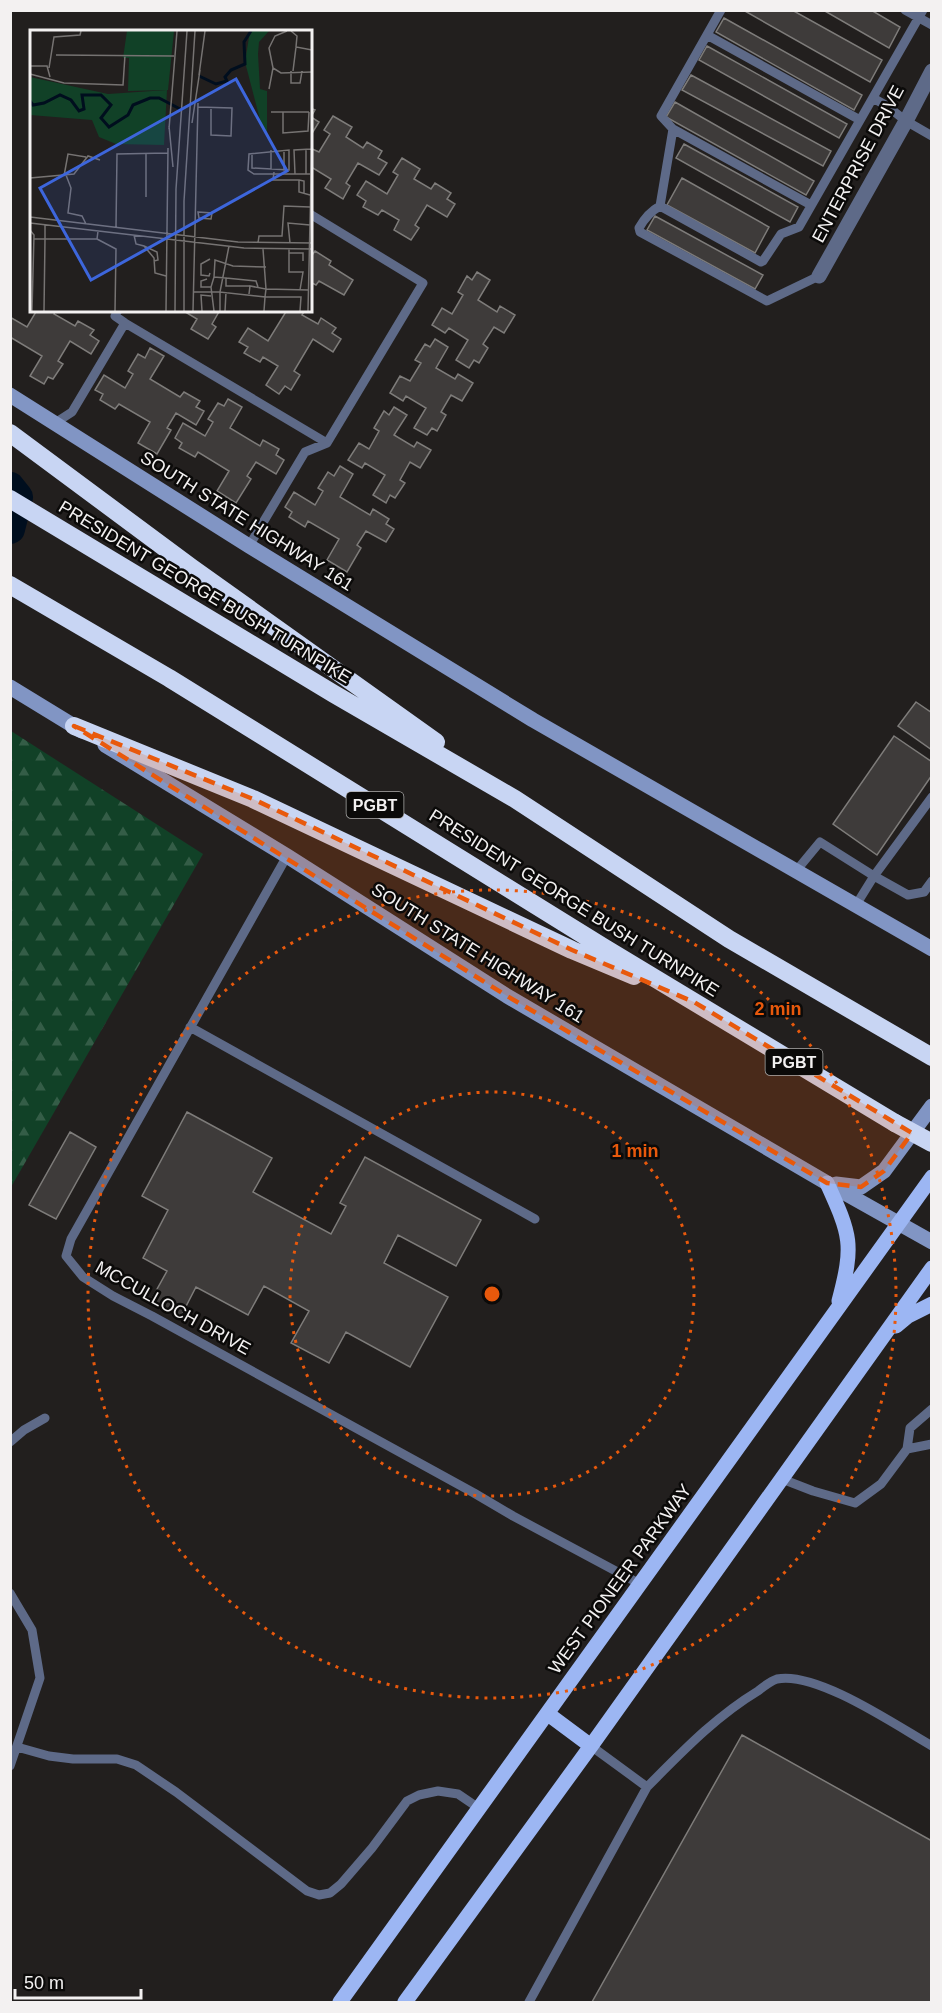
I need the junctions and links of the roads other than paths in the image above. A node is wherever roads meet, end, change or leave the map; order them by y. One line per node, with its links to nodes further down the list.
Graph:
1 (721, 10): 5 (lane)
2 (905, 10): 3 (lane)
3 (921, 14): 4 (lane); 7 (lane)
4 (932, 25)
5 (707, 35): 8 (lane); 10 (lane)
6 (932, 70): 9 (street, ENTERPRISE DRIVE)
7 (873, 98): 8 (lane); 9 (lane)
8 (860, 120): 12 (lane)
9 (906, 121): 11 (lane); 15 (street, ENTERPRISE DRIVE)
10 (673, 129): 12 (lane); 13 (lane)
11 (932, 136)
12 (811, 205): 13 (lane)
13 (660, 206): 15 (lane)
14 (312, 215): 21 (lane)
15 (819, 276)
16 (117, 312): 17 (lane)
17 (125, 323): 19 (lane); 21 (lane)
18 (10, 395): 19 (main road, SOUTH STATE HIGHWAY 161)
19 (55, 423): 23 (main road, SOUTH STATE HIGHWAY 161)
20 (10, 433): 28 (highway)
21 (327, 443): 23 (lane)
22 (10, 499): 28 (highway, PRESIDENT GEORGE BUSH TURNPIKE)
23 (249, 546): 30 (main road, SOUTH STATE HIGHWAY 161)
24 (10, 585): 35 (highway, PRESIDENT GEORGE BUSH TURNPIKE / PGBT)
25 (11, 687): 26 (main road, SOUTH STATE HIGHWAY 161)
26 (74, 726): 29 (main road, SOUTH STATE HIGHWAY 161); 35 (highway)
27 (932, 797): 31 (lane)
28 (515, 799): 37 (highway, PRESIDENT GEORGE BUSH TURNPIKE)
29 (287, 856): 36 (lane, MCCULLOCH DRIVE); 41 (main road, SOUTH STATE HIGHWAY 161)
30 (796, 871): 31 (lane); 33 (main road, SOUTH STATE HIGHWAY 161)
31 (874, 876): 32 (lane); 33 (lane)
32 (932, 881)
33 (856, 905): 34 (main road, SOUTH STATE HIGHWAY 161)
34 (932, 949)
35 (694, 1002): 39 (highway, PRESIDENT GEORGE BUSH TURNPIKE / PGBT, bridge)
36 (190, 1027): 42 (lane); 55 (lane, MCCULLOCH DRIVE)
37 (932, 1057)
38 (932, 1106): 41 (main road)
39 (932, 1143)
40 (932, 1177): 43 (main road, WEST PIONEER PARKWAY)
41 (827, 1183): 43 (main road, SOUTH STATE HIGHWAY 161); 47 (main road)
42 (535, 1219)
43 (898, 1222): 44 (main road, SOUTH STATE HIGHWAY 161); 47 (main road, WEST PIONEER PARKWAY)
44 (932, 1242)
45 (932, 1268): 48 (main road)
46 (932, 1304): 48 (main road)
47 (836, 1311): 55 (main road, WEST PIONEER PARKWAY)
48 (885, 1335): 54 (main road)
49 (932, 1409): 53 (lane)
50 (45, 1418): 51 (lane)
51 (10, 1442)
52 (932, 1444): 53 (lane)
53 (907, 1449): 54 (lane)
54 (782, 1479): 58 (main road)
55 (640, 1584): 57 (main road, WEST PIONEER PARKWAY)
56 (10, 1593): 60 (lane)
57 (548, 1714): 58 (main road); 63 (main road, WEST PIONEER PARKWAY)
58 (591, 1746): 62 (lane); 65 (main road)
59 (932, 1746): 62 (lane)
60 (17, 1747): 61 (lane); 63 (lane)
61 (10, 1766)
62 (647, 1787): 66 (lane)
63 (480, 1809): 64 (main road, WEST PIONEER PARKWAY)
64 (340, 2002)
65 (405, 2002)
66 (529, 2002)

